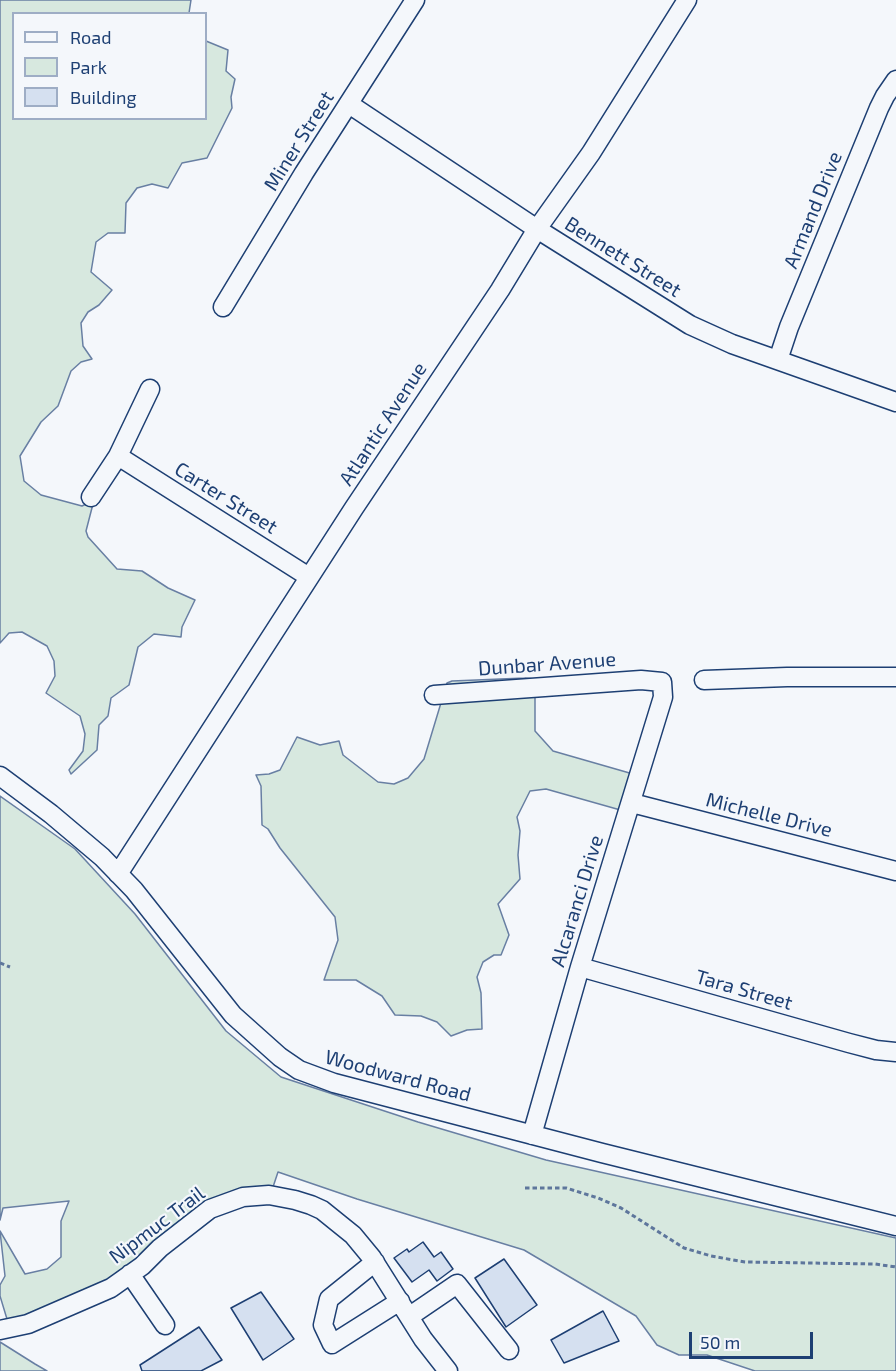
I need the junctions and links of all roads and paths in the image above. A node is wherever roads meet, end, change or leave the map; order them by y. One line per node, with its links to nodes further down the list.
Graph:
1 (415, 0): 4 (street, Miner Street)
2 (687, 0): 5 (street, Atlantic Avenue)
3 (896, 80): 7 (street, Armand Drive)
4 (349, 104): 5 (street, Bennett Street); 6 (street, Miner Street)
5 (537, 229): 7 (street, Bennett Street); 12 (street, Atlantic Avenue)
6 (223, 307)
7 (778, 360): 9 (street, Bennett Street)
8 (150, 389): 10 (street)
9 (896, 402)
10 (118, 456): 11 (street); 12 (street, Carter Street)
11 (92, 497)
12 (309, 577): 20 (street, Atlantic Avenue)
13 (896, 677): 14 (street)
14 (704, 680)
15 (662, 682): 16 (street, Dunbar Avenue); 18 (street, Alcaranci Drive)
16 (434, 695)
17 (0, 776): 20 (street, Woodward Road)
18 (632, 803): 19 (street, Michelle Drive); 23 (street, Alcaranci Drive)
19 (896, 871)
20 (118, 874): 25 (street, Woodward Road)
21 (0, 963): 22 (path)
22 (10, 967)
23 (580, 967): 24 (street, Tara Street); 25 (street, Alcaranci Drive)
24 (896, 1052)
25 (532, 1135): 27 (street, Woodward Road)
26 (525, 1188): 29 (path)
27 (896, 1226)
28 (375, 1262): 30 (street, Nipmuc Trail); 31 (street, Nipmuc Trail); 31 (street)
29 (896, 1267)
30 (130, 1274): 32 (street); 33 (street, Nipmuc Trail)
31 (405, 1309): 34 (street); 35 (street, Nipmuc Trail)
32 (165, 1325)
33 (0, 1330)
34 (509, 1350)
35 (448, 1371)

